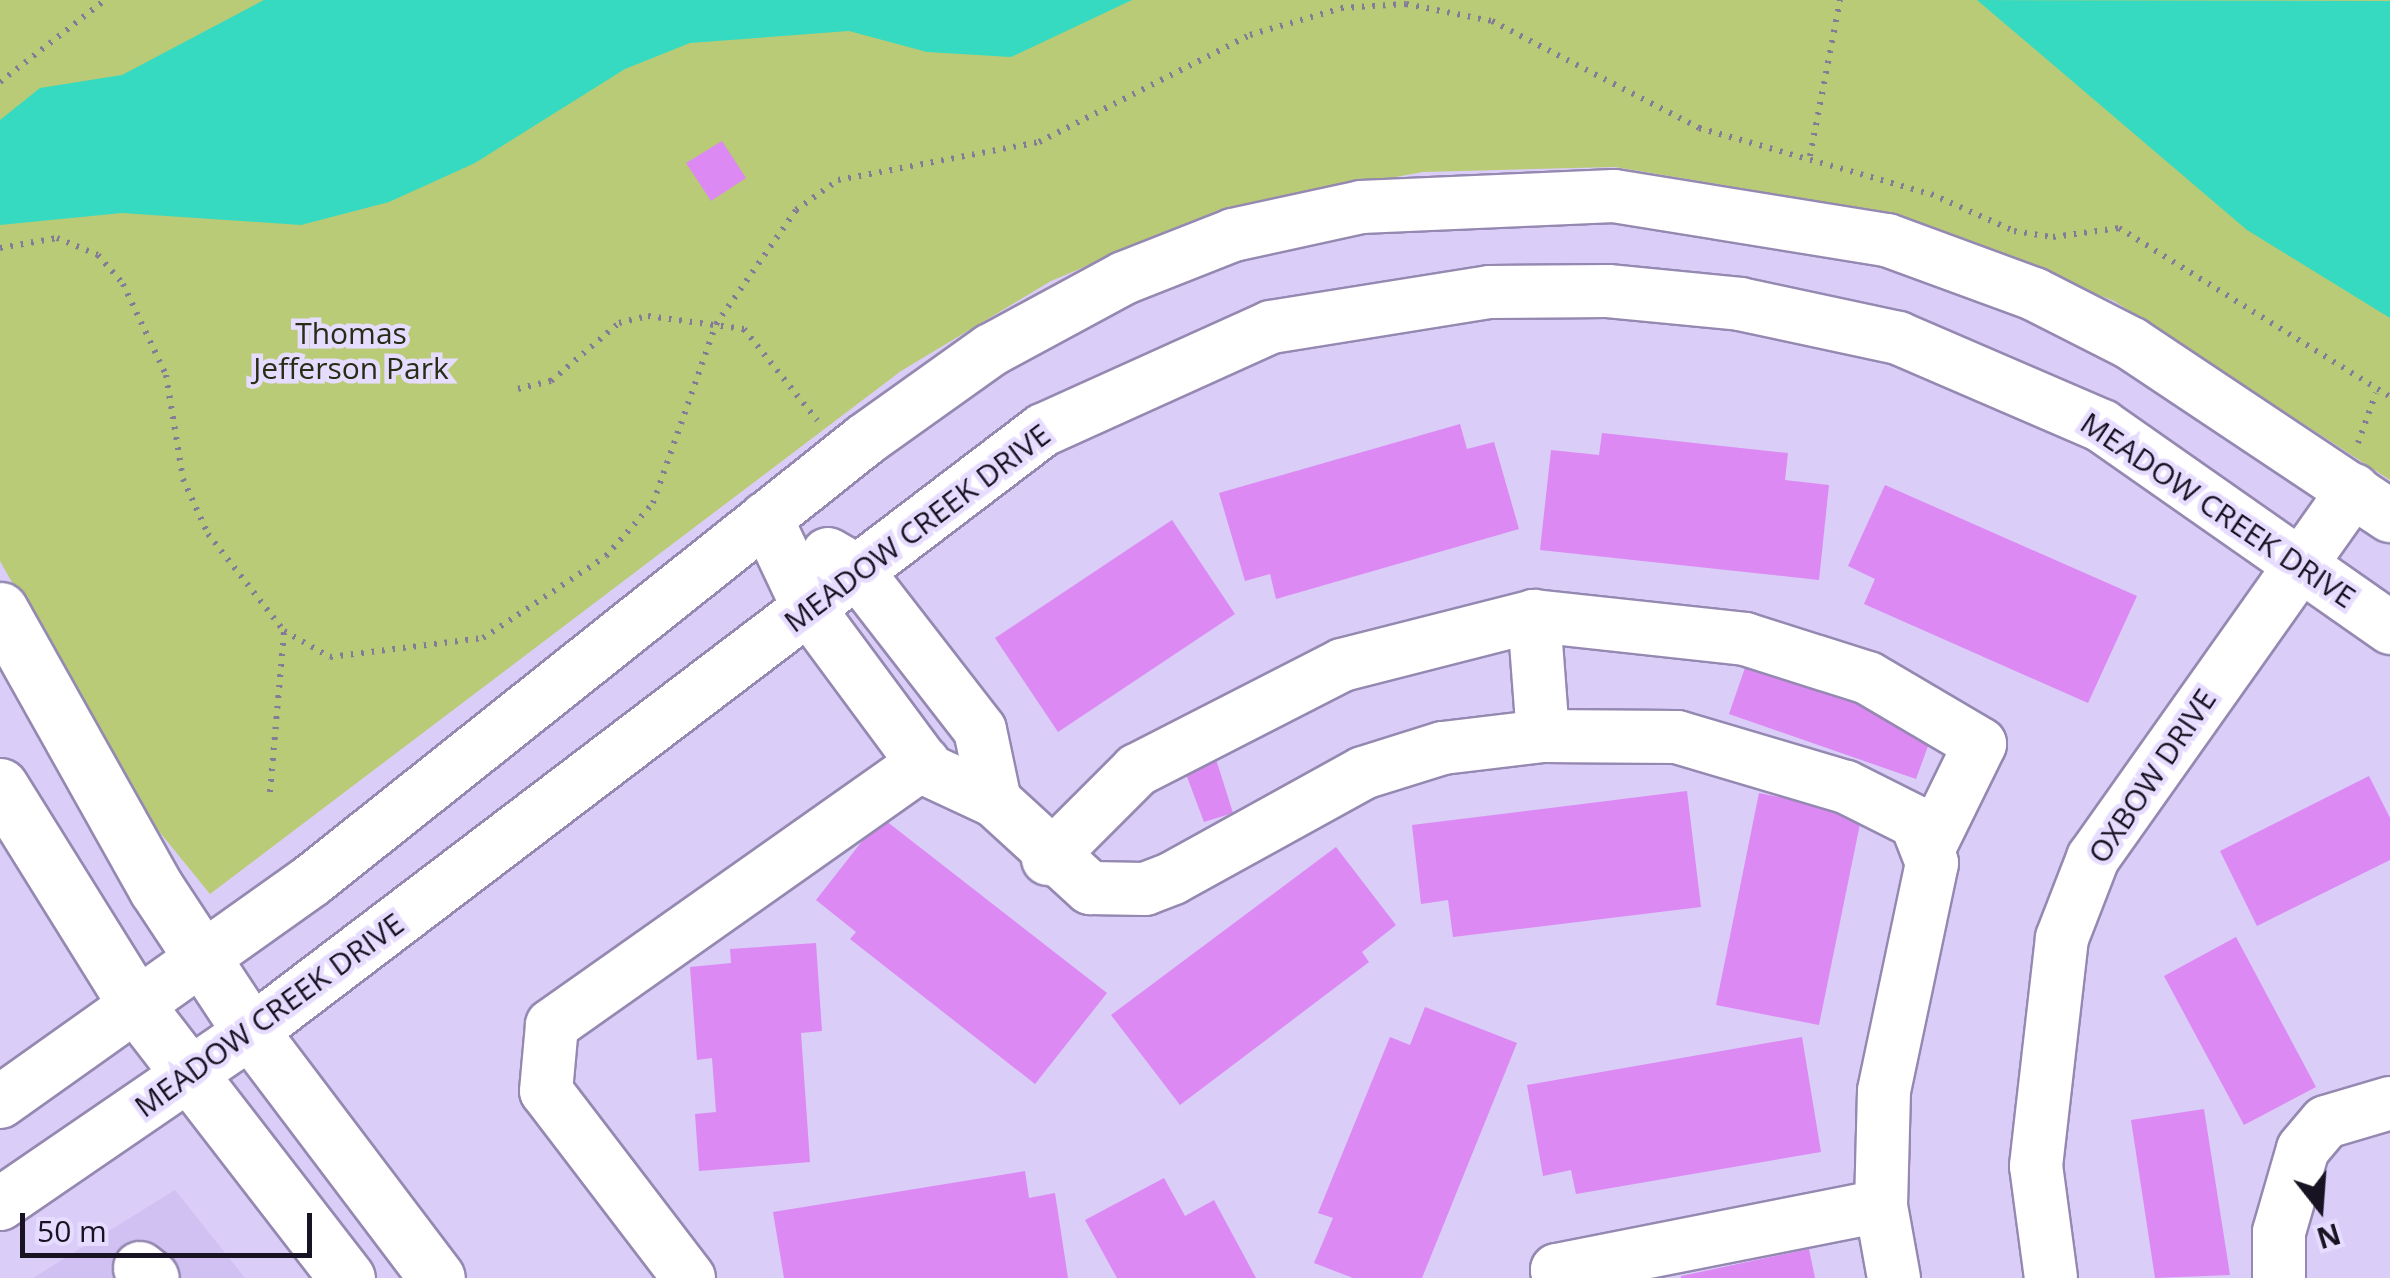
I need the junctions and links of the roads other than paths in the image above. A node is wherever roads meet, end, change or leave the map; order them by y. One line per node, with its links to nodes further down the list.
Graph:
1 (2372, 488): 2 (street); 3 (street, OXBOW DRIVE)
2 (766, 518): 4 (street); 5 (street); 15 (street)
3 (2298, 562): 4 (street, MEADOW CREEK DRIVE); 8 (street, MEADOW CREEK DRIVE); 28 (street, OXBOW DRIVE)
4 (856, 570): 5 (street, MEADOW CREEK DRIVE); 12 (street)
5 (809, 609): 10 (street); 17 (street, MEADOW CREEK DRIVE)
6 (0, 610): 15 (main road)
7 (1534, 616): 9 (street); 13 (street); 14 (street)
8 (2390, 628)
9 (1543, 736): 13 (street); 14 (street)
10 (924, 764): 12 (street); 25 (street)
11 (0, 786): 16 (main road)
12 (995, 801): 14 (street)
13 (1930, 848): 22 (street)
14 (1048, 859)
15 (205, 957): 16 (street); 17 (main road)
16 (139, 1009): 18 (main road); 19 (street)
17 (251, 1032): 18 (street, MEADOW CREEK DRIVE); 24 (main road)
18 (188, 1076): 21 (street, MEADOW CREEK DRIVE); 23 (main road)
19 (0, 1102)
20 (2390, 1104): 29 (street)
21 (0, 1204)
22 (1882, 1206): 26 (street); 27 (street)
23 (347, 1278)
24 (437, 1278)
25 (688, 1278)
26 (1561, 1278)
27 (1894, 1278)
28 (2051, 1278)
29 (2280, 1278)

